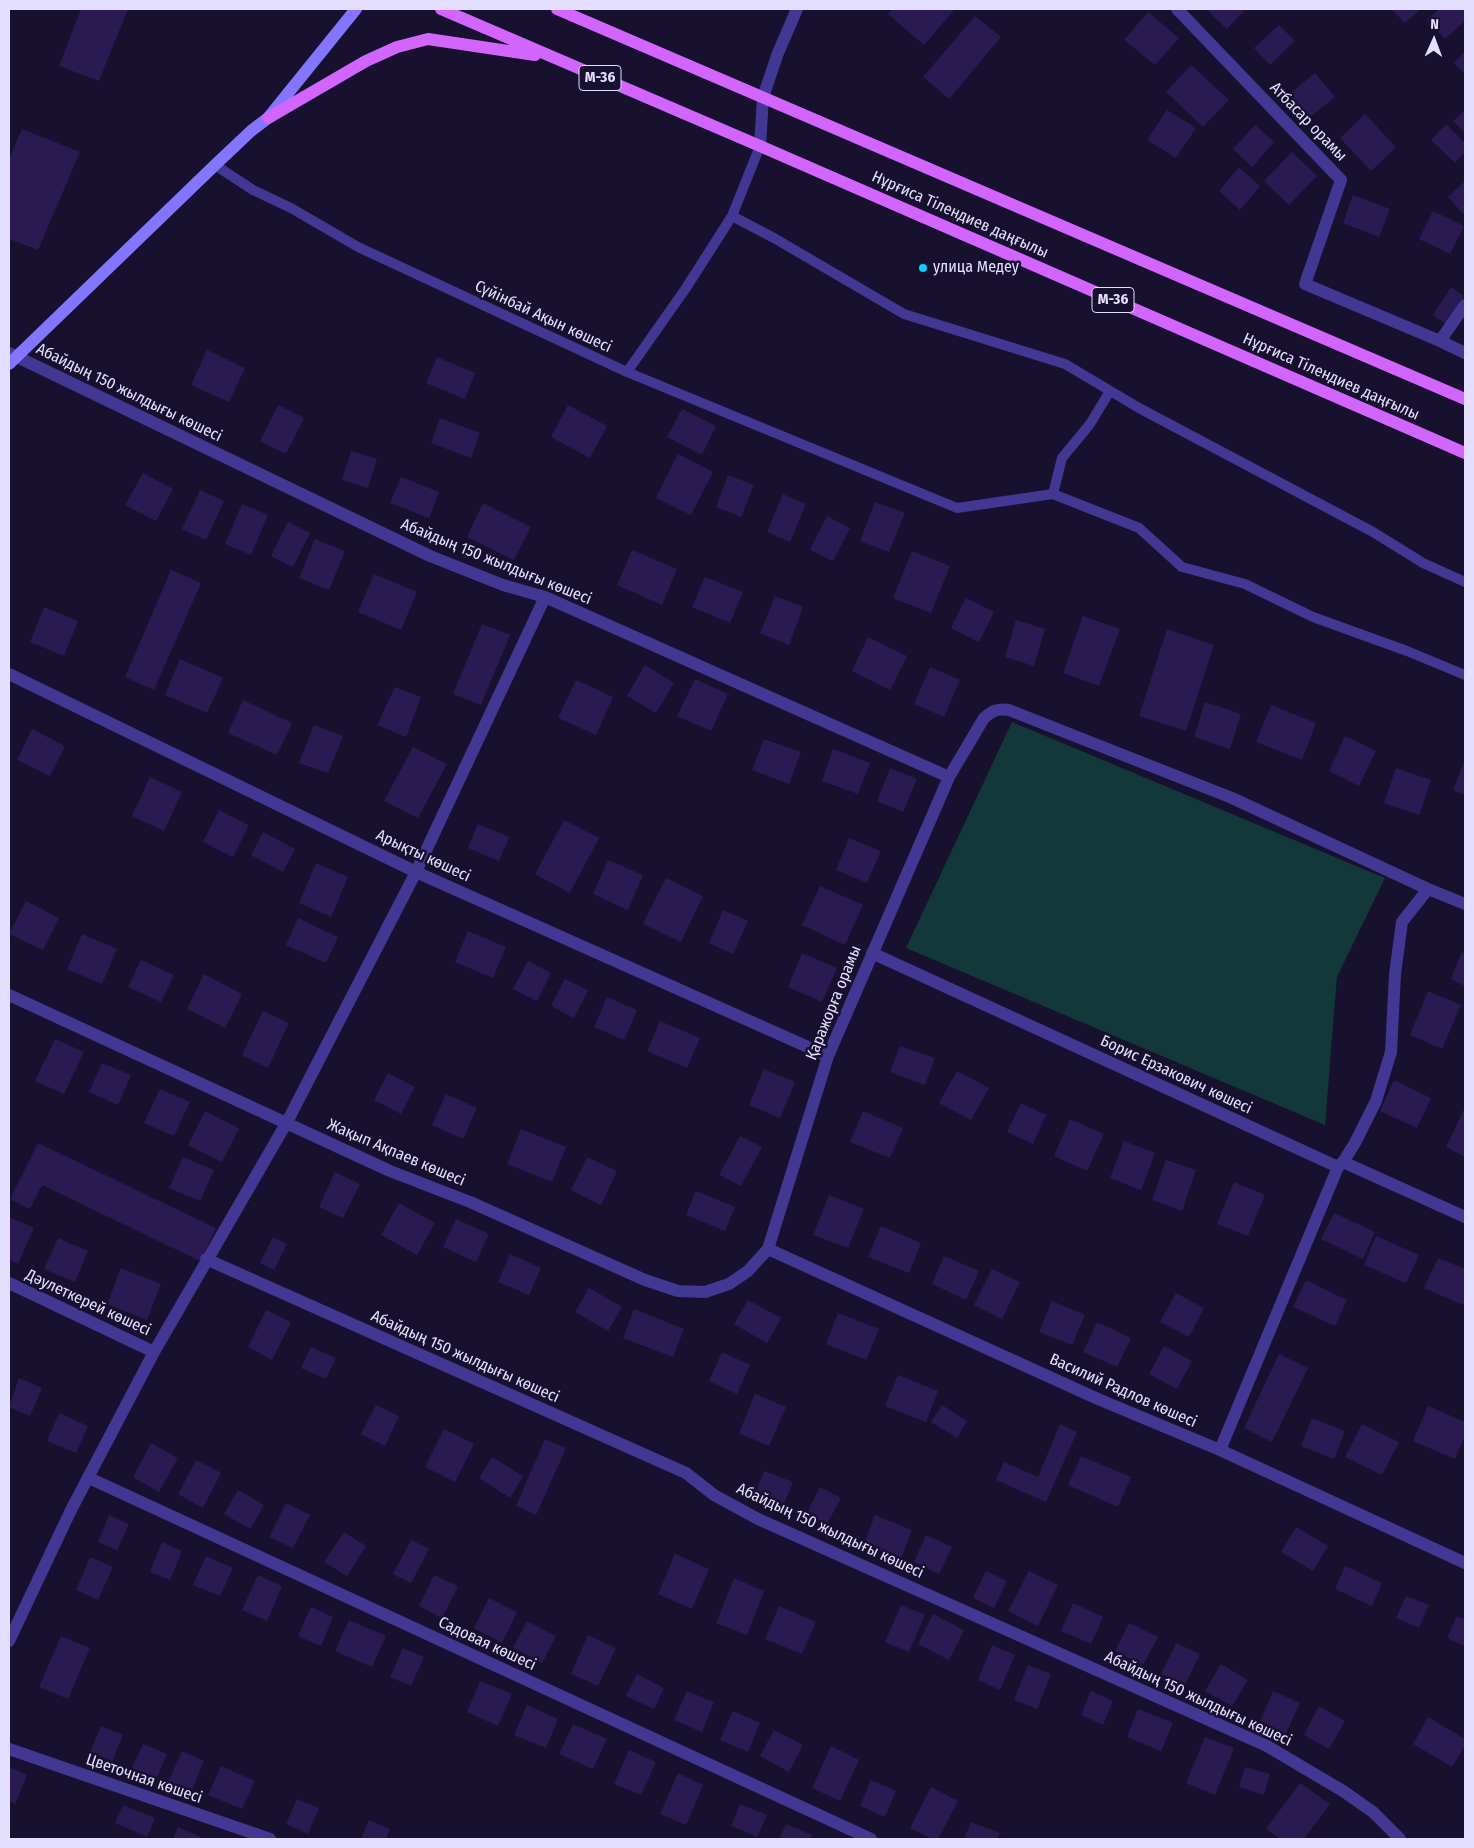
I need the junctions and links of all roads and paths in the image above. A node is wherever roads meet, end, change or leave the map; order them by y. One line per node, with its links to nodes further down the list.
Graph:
1 (356, 9): 8 (street)
2 (441, 9): 6 (main road, Нұрғиса Тілендиев даңғылы / M-36)
3 (558, 9): 7 (main road, Нұрғиса Тілендиев даңғылы)
4 (797, 9): 7 (street)
5 (1177, 9): 13 (street, Атбасар орамы)
6 (554, 58): 8 (main road); 9 (main road, Нұрғиса Тілендиев даңғылы / M-36)
7 (763, 97): 9 (street); 18 (main road, Нұрғиса Тілендиев даңғылы)
8 (268, 118): 10 (street)
9 (760, 146): 11 (lane); 19 (main road, Нұрғиса Тілендиев даңғылы / M-36)
10 (215, 165): 15 (street); 16 (lane, Сүйінбай Ақын көшесі)
11 (732, 216): 16 (lane); 17 (lane)
12 (1465, 304): 13 (street)
13 (1440, 341): 14 (street, Атбасар орамы)
14 (1465, 353)
15 (12, 358): 22 (street, Абайдың 150 жылдығы көшесі)
16 (627, 372): 20 (lane, Сүйінбай Ақын көшесі)
17 (1110, 391): 20 (lane); 21 (lane)
18 (1465, 399)
19 (1465, 453)
20 (1053, 494): 24 (lane)
21 (1465, 582)
22 (545, 597): 25 (street, Абайдың 150 жылдығы көшесі); 26 (street)
23 (9, 674): 26 (street, Арықты көшесі)
24 (1465, 676)
25 (949, 776): 27 (street, Қаражорға орамы); 29 (street, Қаражорға орамы)
26 (416, 872): 31 (street, Арықты көшесі); 32 (street)
27 (1428, 889): 28 (street, Қаражорға орамы); 33 (street)
28 (1465, 904)
29 (872, 952): 31 (street, Қаражорға орамы); 33 (street, Борис Ерзакович көшесі)
30 (9, 995): 32 (street, Жақып Ақпаев көшесі)
31 (828, 1056): 35 (street, Қаражорға орамы)
32 (287, 1122): 35 (street, Жақып Ақпаев көшесі); 36 (street)
33 (1341, 1165): 34 (street, Борис Ерзакович көшесі); 39 (street)
34 (1465, 1217)
35 (768, 1249): 39 (street, Василий Радлов көшесі)
36 (206, 1259): 38 (street); 46 (street, Абайдың 150 жылдығы көшесі)
37 (9, 1283): 38 (street, Дәулеткерей көшесі)
38 (154, 1352): 40 (street)
39 (1220, 1450): 41 (street, Василий Радлов көшесі)
40 (89, 1478): 42 (street); 45 (street, Садовая көшесі)
41 (1465, 1563)
42 (9, 1640)
43 (9, 1749): 44 (street, Цветочная көшесі)
44 (270, 1839)
45 (871, 1839)
46 (1400, 1839)

